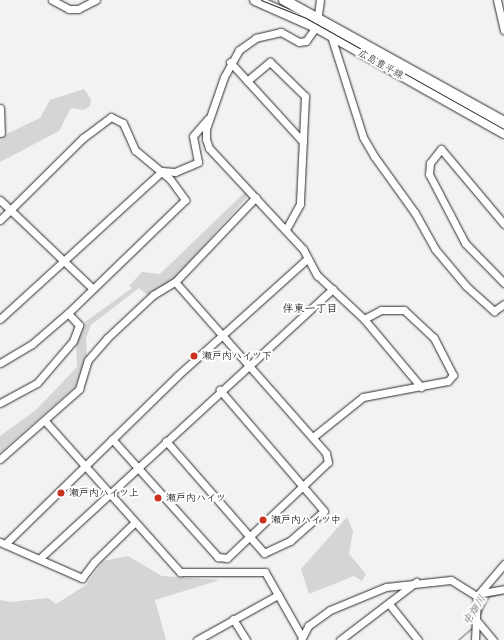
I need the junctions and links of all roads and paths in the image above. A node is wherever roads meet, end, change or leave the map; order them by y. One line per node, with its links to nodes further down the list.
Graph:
1 (52, 0): 2 (street)
2 (96, 0)
3 (255, 0): 8 (main road, 広島豊平線)
4 (284, 0): 7 (main road, 広島豊平線)
5 (320, 0): 7 (street)
6 (497, 0): 9 (street)
7 (320, 17): 8 (street); 10 (street); 15 (main road, 広島豊平線)
8 (316, 27): 10 (main road, 広島豊平線); 11 (street)
9 (504, 30)
10 (332, 36): 17 (main road, 広島豊平線); 32 (street)
11 (230, 62): 12 (street); 14 (street)
12 (247, 81): 18 (street); 18 (street)
13 (0, 108): 16 (street)
14 (210, 117): 19 (street); 20 (street)
15 (504, 122)
16 (1, 133)
17 (504, 133)
18 (303, 142): 25 (street)
19 (162, 171): 22 (street); 27 (street); 30 (street)
20 (256, 197): 25 (street); 28 (street)
21 (0, 200): 22 (street)
22 (12, 210): 23 (street); 27 (street)
23 (0, 220)
24 (504, 224): 29 (street)
25 (286, 229): 26 (street)
26 (307, 259): 31 (street); 36 (street)
27 (63, 261): 30 (street); 34 (street)
28 (175, 282): 36 (street); 42 (street)
29 (504, 283)
30 (92, 288): 33 (street)
31 (333, 289): 35 (street); 38 (street)
32 (503, 308)
33 (68, 313): 37 (street); 41 (street)
34 (0, 319)
35 (364, 319): 39 (street); 39 (street)
36 (222, 334): 38 (street); 44 (street)
37 (0, 363)
38 (249, 363): 40 (street); 43 (street)
39 (421, 387): 43 (street)
40 (220, 390): 45 (street); 49 (street)
41 (0, 403)
42 (45, 421): 46 (street); 47 (street)
43 (313, 436): 49 (street)
44 (112, 439): 47 (street); 48 (street)
45 (166, 441): 48 (street); 52 (street)
46 (0, 459)
47 (86, 466): 50 (street); 53 (street)
48 (137, 466): 50 (street); 52 (street)
49 (304, 485): 52 (street); 52 (street)
50 (109, 493): 51 (street); 54 (street)
51 (135, 522): 54 (street); 58 (street)
52 (249, 537)
53 (3, 543): 54 (street)
54 (39, 559)
55 (504, 564): 59 (street)
56 (416, 582): 59 (street); 60 (street); 64 (street)
57 (504, 589): 59 (street)
58 (278, 595): 61 (street); 64 (street)
59 (477, 596): 62 (street)
60 (390, 606): 66 (street); 67 (street)
61 (233, 619): 63 (street); 65 (street)
62 (476, 621): 68 (street); 69 (street)
63 (200, 639)
64 (301, 639)
65 (246, 640)
66 (340, 640)
67 (418, 640)
68 (476, 640)
69 (493, 640)

